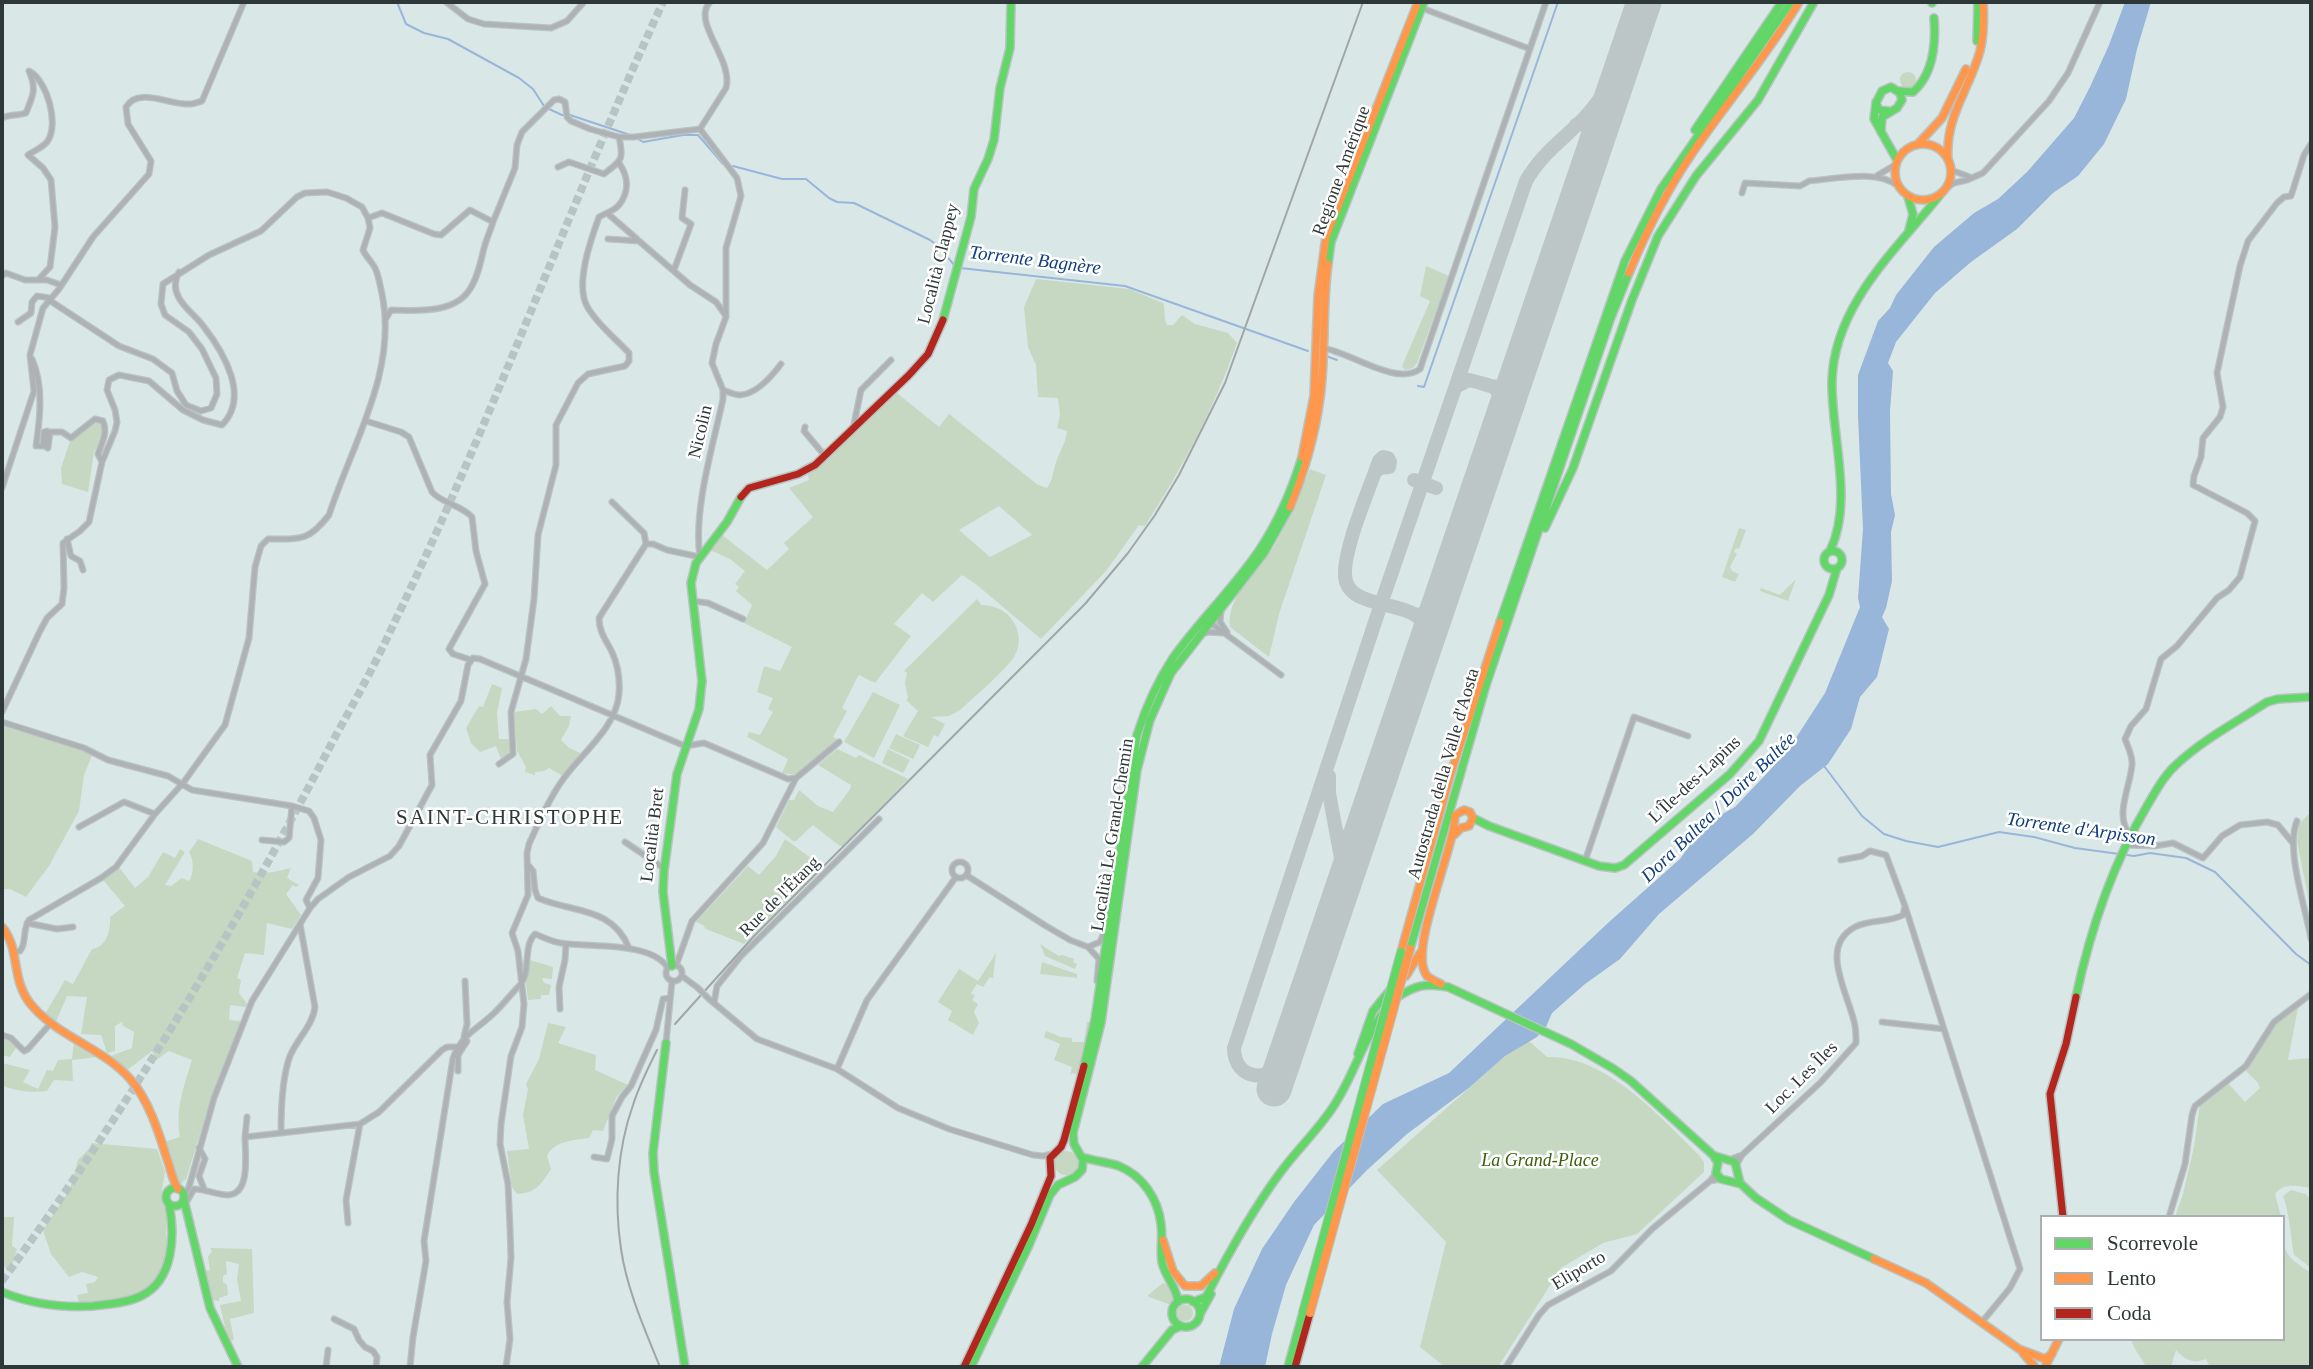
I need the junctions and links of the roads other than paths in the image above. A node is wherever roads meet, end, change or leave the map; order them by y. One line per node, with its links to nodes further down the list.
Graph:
1 (244, 2): 51 (street)
2 (446, 2): 3 (street)
3 (584, 2)
4 (710, 2): 21 (street)
5 (1011, 2): 64 (main road, Località Clappey)
6 (1546, 2): 16 (street)
7 (1782, 2): 41 (main road)
8 (1791, 2): 41 (main road)
9 (1799, 2): 77 (main road)
10 (1814, 2): 77 (main road)
11 (1978, 2): 25 (main road)
12 (1983, 2): 28 (main road)
13 (2100, 2): 34 (street)
14 (1420, 4): 16 (street); 56 (main road, Regione Amérique); 58 (main road, Regione Amérique)
15 (1934, 18): 17 (main road)
16 (1530, 49): 56 (street)
17 (1899, 91): 18 (main road); 19 (main road)
18 (1877, 100): 19 (main road); 22 (main road)
19 (1888, 111): 22 (main road)
20 (2, 118): 50 (street)
21 (700, 130): 23 (street); 53 (street, Nicolin)
22 (1881, 132): 24 (main road)
23 (619, 137): 30 (street); 43 (street)
24 (1891, 144): 27 (main road); 29 (main road)
25 (1918, 144): 27 (main road); 28 (main road)
26 (2311, 144): 100 (street)
27 (1908, 148): 29 (main road)
28 (1948, 160): 32 (main road)
29 (1896, 162): 33 (street); 35 (main road)
30 (619, 163): 31 (street); 40 (street)
31 (558, 167)
32 (1951, 170): 34 (street); 37 (main road)
33 (1873, 176): 35 (street); 38 (street)
34 (1975, 177): 37 (street)
35 (1898, 186): 39 (main road)
36 (685, 190): 47 (street)
37 (1943, 191): 39 (main road); 44 (main road, L'Île-des-Lapins)
38 (1742, 193)
39 (1907, 195): 44 (main road)
40 (606, 213): 46 (street); 84 (street)
41 (1647, 215): 124 (main road)
42 (369, 218): 43 (street); 48 (street); 54 (street)
43 (494, 222): 54 (street)
44 (1909, 233): 71 (main road, L'Île-des-Lapins)
45 (608, 239): 46 (street)
46 (639, 241): 47 (street)
47 (674, 270): 53 (street)
48 (178, 272): 52 (street); 66 (street)
49 (2, 276): 50 (street)
50 (38, 280): 51 (street)
51 (61, 285): 52 (street)
52 (50, 299): 55 (street); 57 (street)
53 (726, 317): 61 (street, Nicolin)
54 (385, 320): 62 (street)
55 (18, 322)
56 (1322, 348): 58 (main road, Regione Amérique)
57 (30, 355): 66 (street); 67 (street)
58 (1319, 359): 76 (main road, Località Le Grand-Chemin); 79 (main road, Località Le Grand-Chemin)
59 (891, 360): 64 (street)
60 (780, 364): 61 (street)
61 (723, 390): 72 (street, Nicolin)
62 (366, 421): 82 (street); 94 (street)
63 (805, 427): 65 (street)
64 (853, 430): 65 (main road, Località Clappey)
65 (825, 456): 72 (main road, Località Clappey)
66 (102, 462): 69 (street)
67 (2, 488)
68 (612, 502): 70 (street)
69 (67, 539): 74 (street); 86 (street)
70 (646, 544): 72 (street); 87 (street)
71 (1835, 552): 73 (main road, L'Île-des-Lapins); 73 (main road, L'Île-des-Lapins)
72 (700, 557): 75 (main road, Località Bret)
73 (1833, 568): 106 (main road, L'Île-des-Lapins)
74 (83, 570)
75 (693, 601): 78 (street); 91 (main road, Località Bret)
76 (1224, 605): 79 (main road, Località Le Grand-Chemin); 80 (street)
77 (1512, 608): 124 (main road, Autostrada della Valle d'Aosta)
78 (743, 619)
79 (1207, 621): 80 (street); 81 (main road, Località Le Grand-Chemin); 113 (main road, Località Le Grand-Chemin)
80 (1229, 636): 81 (street); 83 (street)
81 (1196, 639): 156 (main road, Località Le Grand-Chemin)
82 (471, 660): 84 (street); 112 (street)
83 (1281, 675)
84 (520, 677): 87 (street); 92 (street)
85 (2311, 697): 100 (main road)
86 (2, 712)
87 (612, 714): 91 (street); 107 (street)
88 (2, 722): 94 (street)
89 (1688, 736): 106 (street)
90 (839, 742): 93 (street)
91 (684, 748): 93 (street); 108 (main road, Località Bret)
92 (499, 764)
93 (796, 778): 127 (street)
94 (183, 783): 95 (street); 96 (street)
95 (292, 806): 101 (street); 112 (street)
96 (155, 814): 99 (street); 114 (street)
97 (879, 819): 138 (street, Rue de l'Étang)
98 (2297, 821): 103 (street)
99 (79, 827)
100 (2130, 835): 104 (main road)
101 (262, 840)
102 (625, 842): 108 (street)
103 (2292, 842): 104 (street); 118 (street)
104 (2125, 847): 169 (main road)
105 (1841, 860): 111 (street)
106 (1585, 861): 120 (main road, L'Île-des-Lapins)
107 (529, 866): 122 (street); 134 (street)
108 (665, 869): 123 (main road, Località Bret)
109 (966, 874): 110 (street); 110 (street); 121 (street)
110 (956, 877): 147 (street)
111 (1905, 906): 142 (street); 158 (street, Loc. Les Îles)
112 (310, 908): 115 (street)
113 (1109, 919): 121 (street); 136 (main road, Località Le Grand-Chemin)
114 (27, 923): 117 (street); 125 (street)
115 (300, 924): 152 (street); 155 (street)
116 (2, 927): 125 (main road)
117 (73, 927)
118 (2311, 939)
119 (566, 944): 122 (street); 134 (street); 139 (street)
120 (1423, 945): 128 (main road, L'Île-des-Lapins); 131 (main road, L'Île-des-Lapins)
121 (1088, 947): 136 (street)
122 (629, 948): 126 (street)
123 (671, 951): 126 (street); 127 (main road, Località Bret)
124 (1405, 951): 178 (main road, bridge)
125 (14, 952): 141 (main road)
126 (661, 959): 127 (street)
127 (672, 966): 129 (street); 133 (street)
128 (1412, 967): 130 (main road, L'Île-des-Lapins); 131 (main road)
129 (681, 976): 133 (street); 138 (street, bridge)
130 (1406, 976): 131 (main road); 148 (main road, L'Île-des-Lapins)
131 (1422, 979): 148 (main road); 163 (main road)
132 (465, 981): 144 (street)
133 (672, 981): 137 (street)
134 (521, 982): 144 (street); 192 (street)
135 (2311, 995): 170 (street)
136 (1098, 996): 154 (main road, Località Le Grand-Chemin)
137 (670, 998): 145 (street); 160 (street)
138 (711, 1001): 147 (street)
139 (560, 1009)
140 (1881, 1022): 142 (street)
141 (50, 1024): 143 (street); 165 (main road)
142 (1945, 1031): 182 (street)
143 (2, 1035)
144 (464, 1037): 146 (street); 149 (street)
145 (666, 1043): 193 (main road)
146 (457, 1047): 151 (street); 191 (street)
147 (837, 1069): 159 (street)
148 (1354, 1069): 173 (main road)
149 (458, 1071)
150 (247, 1116): 153 (street)
151 (360, 1124): 152 (street); 171 (street)
152 (281, 1133): 153 (street)
153 (245, 1137): 167 (street)
154 (1061, 1147): 156 (main road); 157 (main road)
155 (198, 1148): 167 (street); 168 (street)
156 (1079, 1153): 161 (main road); 164 (main road, Località Le Grand-Chemin)
157 (1052, 1154): 159 (street); 162 (main road)
158 (1742, 1155): 163 (street, Eliporto)
159 (1039, 1156): 162 (street)
160 (594, 1157)
161 (1106, 1164): 164 (main road); 172 (main road)
162 (1050, 1168): 166 (main road); 194 (main road)
163 (1725, 1168): 182 (main road); 199 (street, Eliporto)
164 (1082, 1170): 166 (main road)
165 (171, 1175): 168 (main road); 168 (main road)
166 (1064, 1181): 195 (main road)
167 (205, 1190): 168 (street)
168 (180, 1199): 175 (main road); 188 (main road)
169 (2063, 1215)
170 (2170, 1215)
171 (348, 1223)
172 (1163, 1238): 174 (main road); 176 (main road); 177 (main road)
173 (1230, 1250): 174 (main road); 179 (main road)
174 (1222, 1265): 176 (main road)
175 (2, 1292)
176 (1191, 1301): 177 (main road); 179 (main road)
177 (1178, 1302): 181 (main road)
178 (1306, 1313): 197 (main road); 198 (main road)
179 (1200, 1314): 183 (main road)
180 (334, 1320): 190 (street)
181 (1174, 1320): 183 (main road); 184 (main road)
182 (1982, 1322): 187 (main road)
183 (1182, 1326): 184 (main road)
184 (1172, 1330): 196 (main road)
185 (2058, 1341): 187 (main road)
186 (328, 1350): 189 (street)
187 (2042, 1363)
188 (238, 1367)
189 (326, 1367)
190 (376, 1367)
191 (411, 1367)
192 (506, 1367)
193 (685, 1367)
194 (964, 1367)
195 (971, 1367)
196 (1142, 1367)
197 (1288, 1367)
198 (1295, 1367)
199 (1506, 1367)

